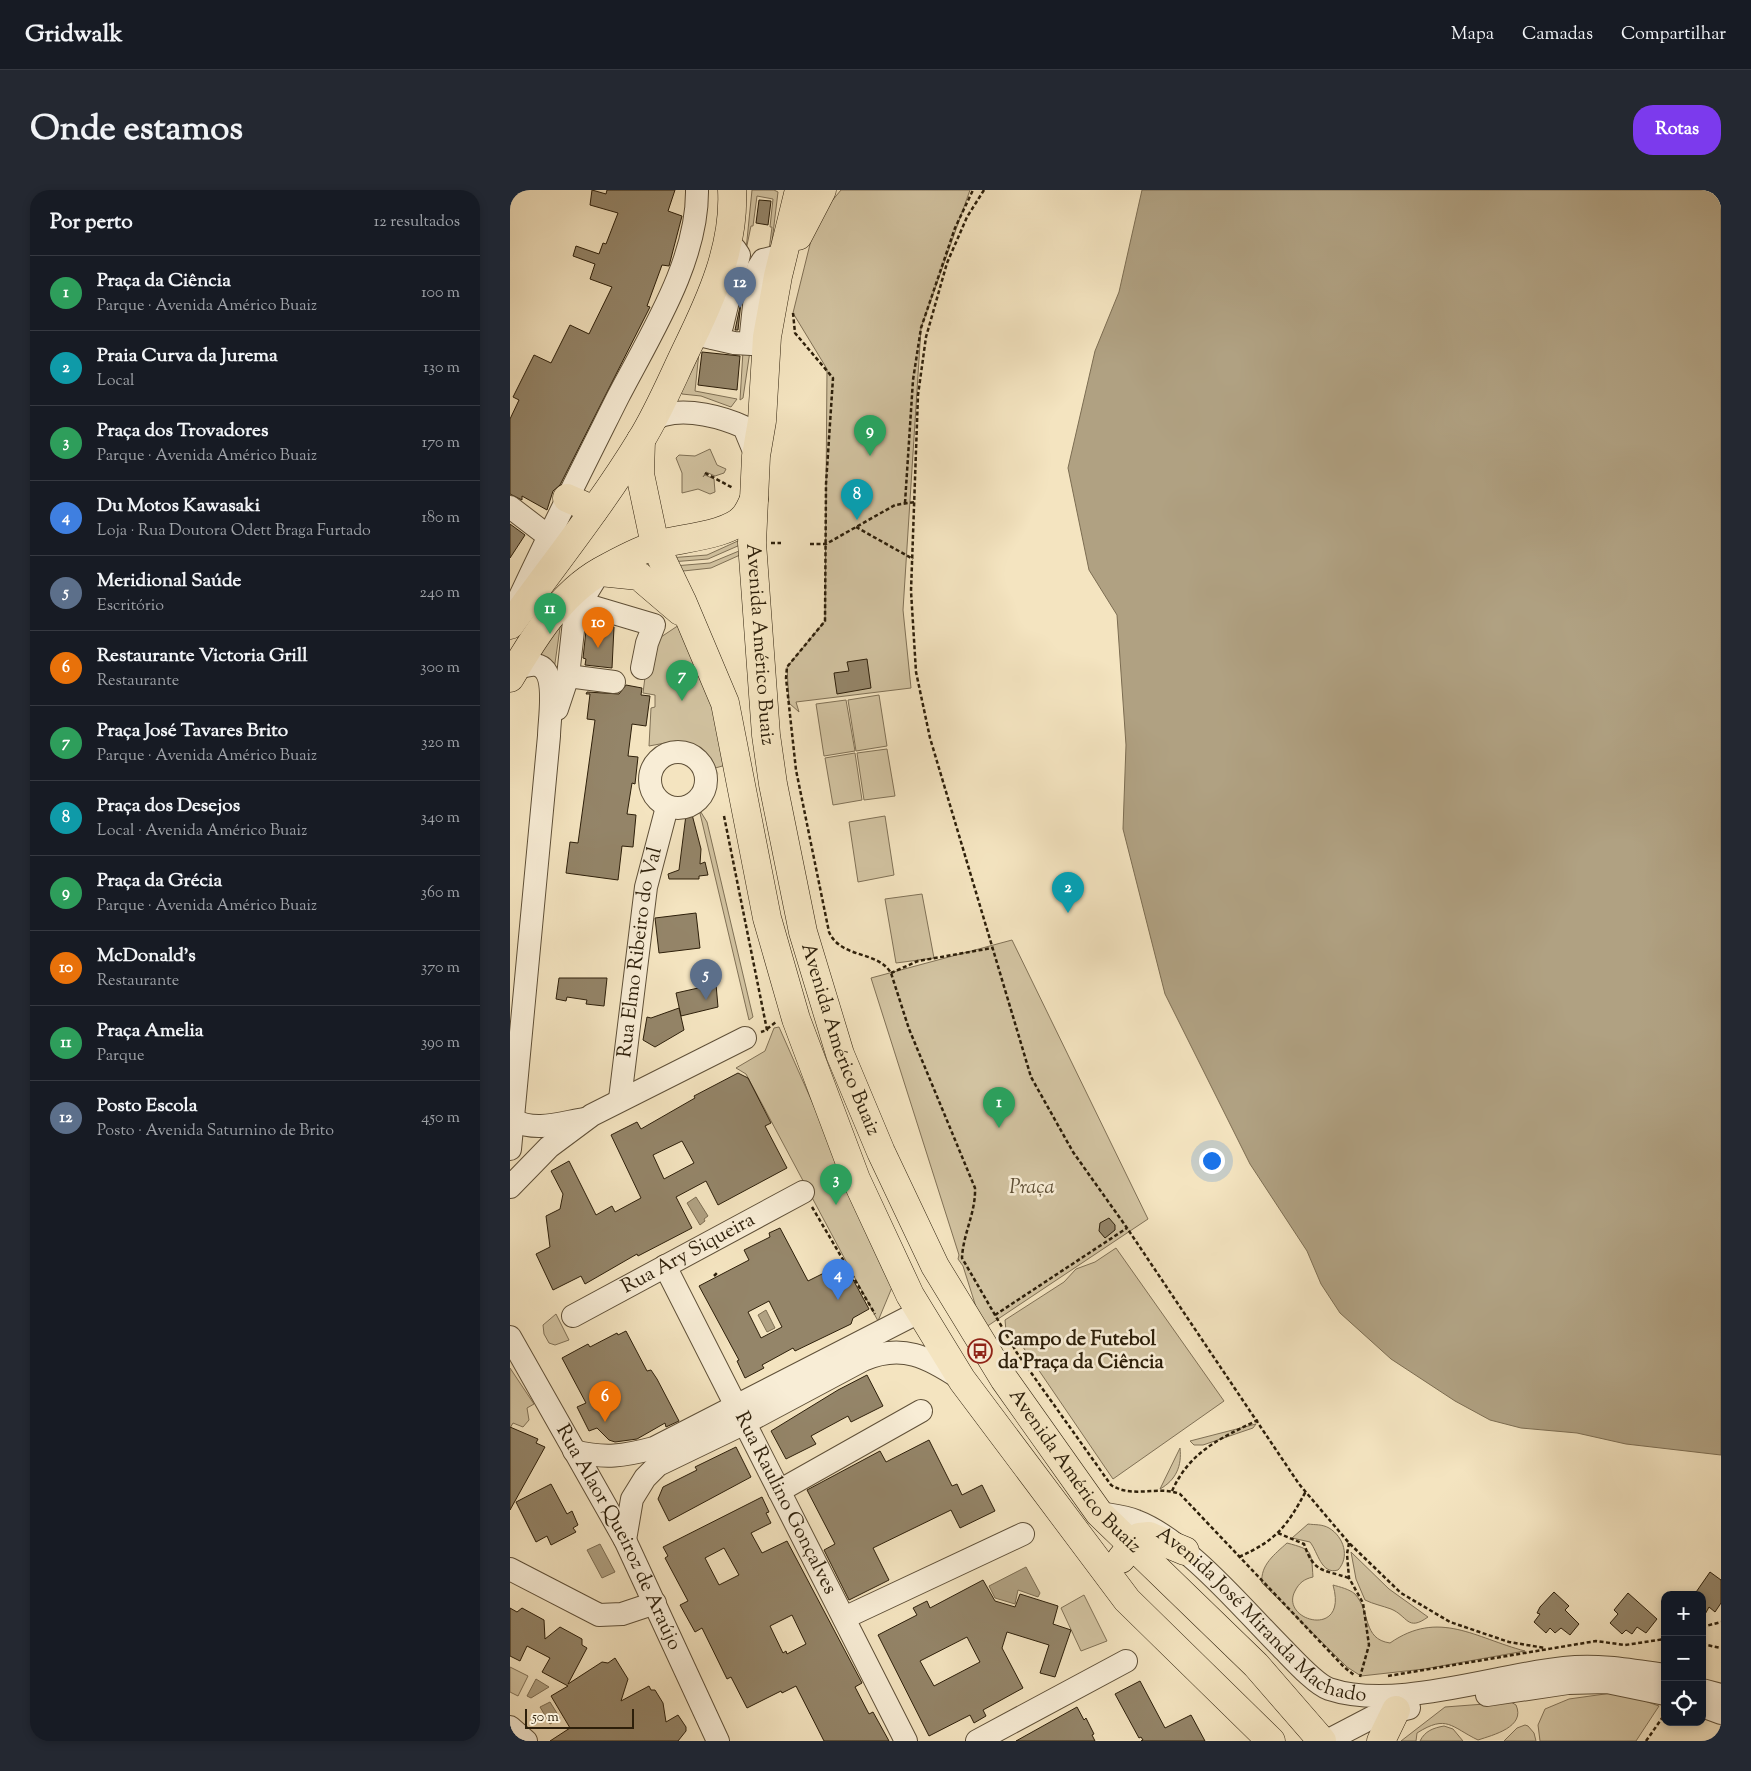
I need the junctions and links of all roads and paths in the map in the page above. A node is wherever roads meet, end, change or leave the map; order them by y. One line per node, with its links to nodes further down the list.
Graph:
1 (697, 190): 14 (street)
2 (732, 190): 9 (main road)
3 (799, 190): 7 (main road, Avenida Américo Buaiz)
4 (822, 190): 7 (main road)
5 (973, 190): 17 (path)
6 (984, 190): 16 (path)
7 (781, 265): 10 (main road, Avenida Américo Buaiz)
8 (794, 305): 23 (path)
9 (703, 336): 10 (street); 11 (main road)
10 (761, 345): 12 (main road, Avenida Américo Buaiz)
11 (646, 432): 12 (street); 19 (main road); 24 (main road, Avenida Américo Buaiz)
12 (756, 456): 15 (main road, Avenida Américo Buaiz)
13 (705, 473): 15 (path)
14 (568, 498): 19 (main road); 21 (street)
15 (754, 499): 24 (main road); 58 (main road, Avenida Américo Buaiz)
16 (915, 502): 17 (path); 25 (path)
17 (905, 503): 20 (path)
18 (510, 506): 21 (street)
19 (594, 510): 30 (main road)
20 (856, 527): 23 (path); 25 (path)
21 (548, 536): 28 (street)
22 (810, 544): 23 (path)
23 (826, 544): 40 (path)
24 (655, 545): 26 (main road); 29 (main road, Avenida Américo Buaiz)
25 (912, 558): 39 (path)
26 (600, 572): 27 (street); 29 (main road); 32 (main road)
27 (580, 603): 31 (street); 33 (street)
28 (510, 620)
29 (690, 621): 53 (main road, Avenida Américo Buaiz)
30 (510, 625)
31 (642, 668)
32 (513, 673): 35 (street)
33 (568, 676): 34 (street); 35 (street)
34 (614, 682)
35 (549, 736): 44 (street)
36 (720, 782): 38 (path)
37 (724, 810): 41 (path)
38 (671, 811): 42 (street, Rua Elmo Ribeiro do Val)
39 (992, 948): 40 (path); 49 (path)
40 (891, 972): 54 (path)
41 (745, 1038): 42 (street)
42 (620, 1099): 43 (street)
43 (588, 1119): 44 (street); 46 (street)
44 (511, 1125): 45 (street)
45 (510, 1147): 46 (street)
46 (549, 1148): 47 (street)
47 (510, 1187)
48 (803, 1192): 50 (street, Rua Ary Siqueira); 56 (path)
49 (1127, 1228): 54 (path); 62 (path)
50 (665, 1266): 55 (street, Rua Ary Siqueira); 61 (street, Rua Raulino Gonçalves)
51 (717, 1273): 52 (path)
52 (714, 1276)
53 (921, 1311): 56 (street); 58 (main road); 59 (main road, Avenida Américo Buaiz)
54 (995, 1315): 65 (path)
55 (574, 1316)
56 (883, 1328): 61 (street)
57 (510, 1337): 63 (street, Rua Alaor Queiroz de Araújo)
58 (1004, 1379): 67 (main road, Avenida Américo Buaiz)
59 (962, 1380): 61 (street); 77 (main road, Avenida Américo Buaiz)
60 (921, 1411): 64 (street)
61 (740, 1414): 63 (street); 64 (street, Rua Raulino Gonçalves); 70 (street)
62 (1258, 1420): 65 (path); 66 (path)
63 (574, 1451): 70 (street, Rua Alaor Queiroz de Araújo)
64 (779, 1491): 79 (street, Rua Raulino Gonçalves)
65 (1172, 1491): 74 (path)
66 (1306, 1491): 68 (path); 71 (path)
67 (1100, 1513): 72 (main road, Avenida Américo Buaiz); 73 (street, Avenida José Miranda Machado)
68 (1278, 1533): 74 (path); 76 (path)
69 (1023, 1534): 79 (street)
70 (625, 1540): 78 (street, Rua Alaor Queiroz de Araújo)
71 (1349, 1543): 76 (path); 85 (path)
72 (1131, 1545): 73 (main road); 77 (main road); 87 (main road, Avenida Américo Buaiz)
73 (1185, 1551): 88 (street, Avenida José Miranda Machado)
74 (1239, 1557): 90 (path)
75 (510, 1569): 78 (street)
76 (1349, 1578): 90 (path)
77 (1127, 1600): 100 (main road, Avenida Américo Buaiz)
78 (655, 1603): 102 (street, Rua Alaor Queiroz de Araújo)
79 (844, 1618): 103 (street, Rua Raulino Gonçalves)
80 (1721, 1622): 81 (path)
81 (1706, 1626)
82 (1661, 1640): 85 (path)
83 (1706, 1645): 84 (path)
84 (1721, 1648)
85 (1549, 1649): 89 (path)
86 (1126, 1661): 104 (street)
87 (1256, 1664): 100 (main road); 105 (main road, Avenida Américo Buaiz)
88 (1661, 1674)
89 (1386, 1676)
90 (1359, 1678): 91 (path)
91 (1365, 1678)
92 (1706, 1691): 94 (street)
93 (1661, 1693): 96 (street)
94 (1721, 1695)
95 (1706, 1707): 97 (street)
96 (1396, 1710): 106 (street); 107 (main road)
97 (1721, 1713)
98 (1661, 1720): 108 (path)
99 (510, 1727): 101 (street)
100 (1268, 1740)
101 (526, 1741)
102 (718, 1741)
103 (906, 1741)
104 (976, 1741)
105 (1322, 1741)
106 (1327, 1741)
107 (1381, 1741)
108 (1646, 1741)

